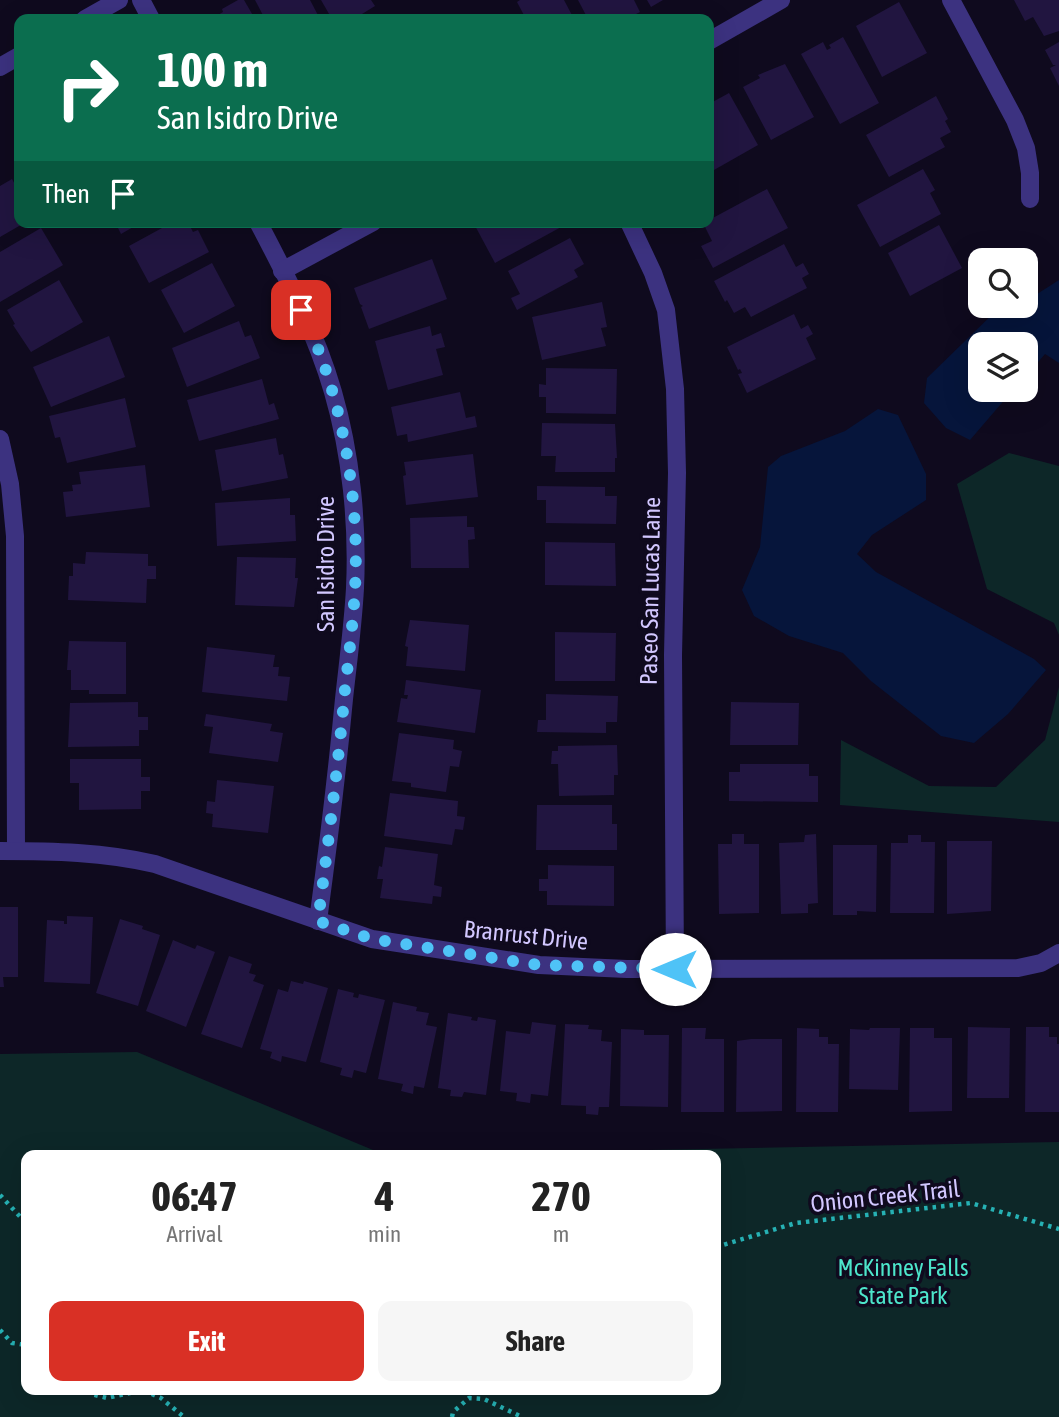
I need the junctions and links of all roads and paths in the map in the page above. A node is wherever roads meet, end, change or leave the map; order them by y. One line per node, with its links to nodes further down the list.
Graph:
1 (120, 0): 4 (street)
2 (781, 0): 5 (street)
3 (951, 0): 6 (street)
4 (94, 14)
5 (714, 38)
6 (1030, 198)
7 (261, 228): 10 (street, San Isidro Drive)
8 (362, 228): 10 (street)
9 (632, 228): 15 (street, Paseo San Lucas Lane)
10 (282, 271): 13 (street, San Isidro Drive)
11 (0, 439): 12 (street)
12 (8, 851): 13 (street, Branrust Drive)
13 (318, 921): 15 (street, Branrust Drive)
14 (1059, 953): 15 (street, Branrust Drive)
15 (675, 969)
16 (0, 1195): 17 (path)
17 (21, 1218)
18 (1059, 1229): 19 (path, Onion Creek Trail)
19 (721, 1246)
20 (0, 1330): 21 (path)
21 (21, 1344)
22 (95, 1395): 23 (path)
23 (120, 1395)
24 (154, 1395): 25 (path)
25 (184, 1417)
26 (452, 1417): 27 (path)
27 (522, 1417)

